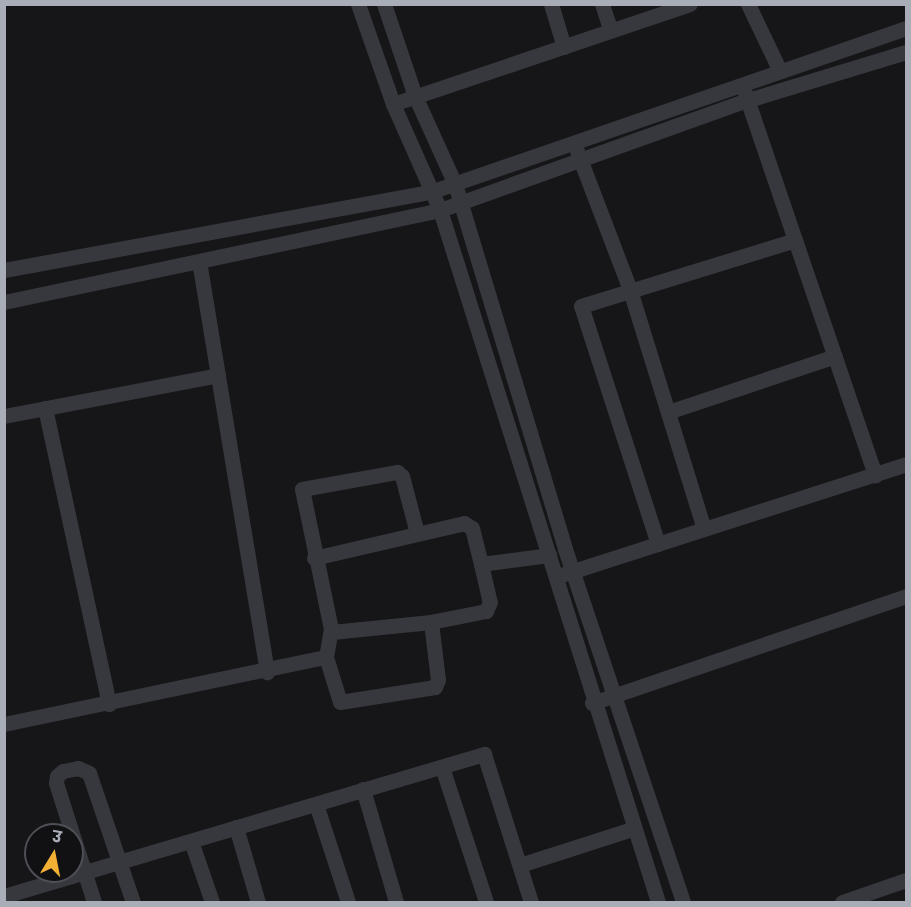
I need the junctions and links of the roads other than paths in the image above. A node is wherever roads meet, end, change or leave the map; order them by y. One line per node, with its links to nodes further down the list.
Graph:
1 (357, 4): 15 (street)
2 (384, 4): 13 (street)
3 (551, 4): 9 (street)
4 (602, 4): 8 (street)
5 (690, 4): 8 (street)
6 (748, 4): 11 (street)
7 (900, 30): 10 (street); 11 (street)
8 (611, 31): 9 (street)
9 (564, 47): 13 (street)
10 (905, 56): 14 (street)
11 (780, 71): 12 (street)
12 (741, 85): 14 (street); 16 (street)
13 (416, 96): 15 (street); 18 (street)
14 (748, 100): 17 (street); 22 (street)
15 (393, 104): 19 (street)
16 (574, 142): 17 (street); 18 (street)
17 (581, 160): 20 (street); 25 (street)
18 (455, 184): 19 (street); 20 (street)
19 (433, 191): 21 (street); 24 (street)
20 (461, 203): 21 (street); 40 (street)
21 (440, 210): 23 (street); 37 (street)
22 (795, 240): 25 (street); 27 (street)
23 (199, 261): 26 (street); 28 (street)
24 (4, 270)
25 (630, 290): 30 (street); 36 (street)
26 (4, 302)
27 (835, 356): 30 (street); 33 (street)
28 (218, 375): 29 (street); 46 (street)
29 (45, 408): 31 (street); 49 (street)
30 (668, 412): 34 (street)
31 (4, 416)
32 (906, 464): 33 (street)
33 (875, 475): 34 (street)
34 (704, 529): 36 (street)
35 (417, 533): 38 (street); 38 (street); 39 (street)
36 (658, 544): 40 (street)
37 (549, 555): 39 (street); 41 (street)
38 (314, 558): 44 (street)
39 (482, 564): 43 (street)
40 (572, 571): 41 (street); 47 (street)
41 (555, 577): 48 (street)
42 (906, 596): 47 (street)
43 (431, 622): 44 (street); 45 (street)
44 (331, 632): 45 (street)
45 (326, 657): 46 (street)
46 (267, 672): 49 (street)
47 (614, 695): 48 (street); 73 (street)
48 (592, 703): 56 (street)
49 (110, 704): 50 (street)
50 (4, 724)
51 (442, 767): 52 (street); 59 (street); 70 (street)
52 (363, 789): 53 (street); 69 (street)
53 (316, 804): 55 (street); 68 (street)
54 (68, 823): 58 (street)
55 (236, 827): 57 (street); 67 (street)
56 (632, 829): 59 (street); 72 (street)
57 (191, 841): 58 (street); 66 (street)
58 (119, 863): 60 (street); 65 (street)
59 (520, 865): 71 (street)
60 (84, 873): 64 (street)
61 (906, 880): 74 (street)
62 (49, 883): 63 (street)
63 (4, 896)
64 (94, 903)
65 (133, 903)
66 (212, 903)
67 (258, 903)
68 (348, 903)
69 (396, 903)
70 (486, 903)
71 (531, 903)
72 (658, 903)
73 (682, 903)
74 (842, 903)

